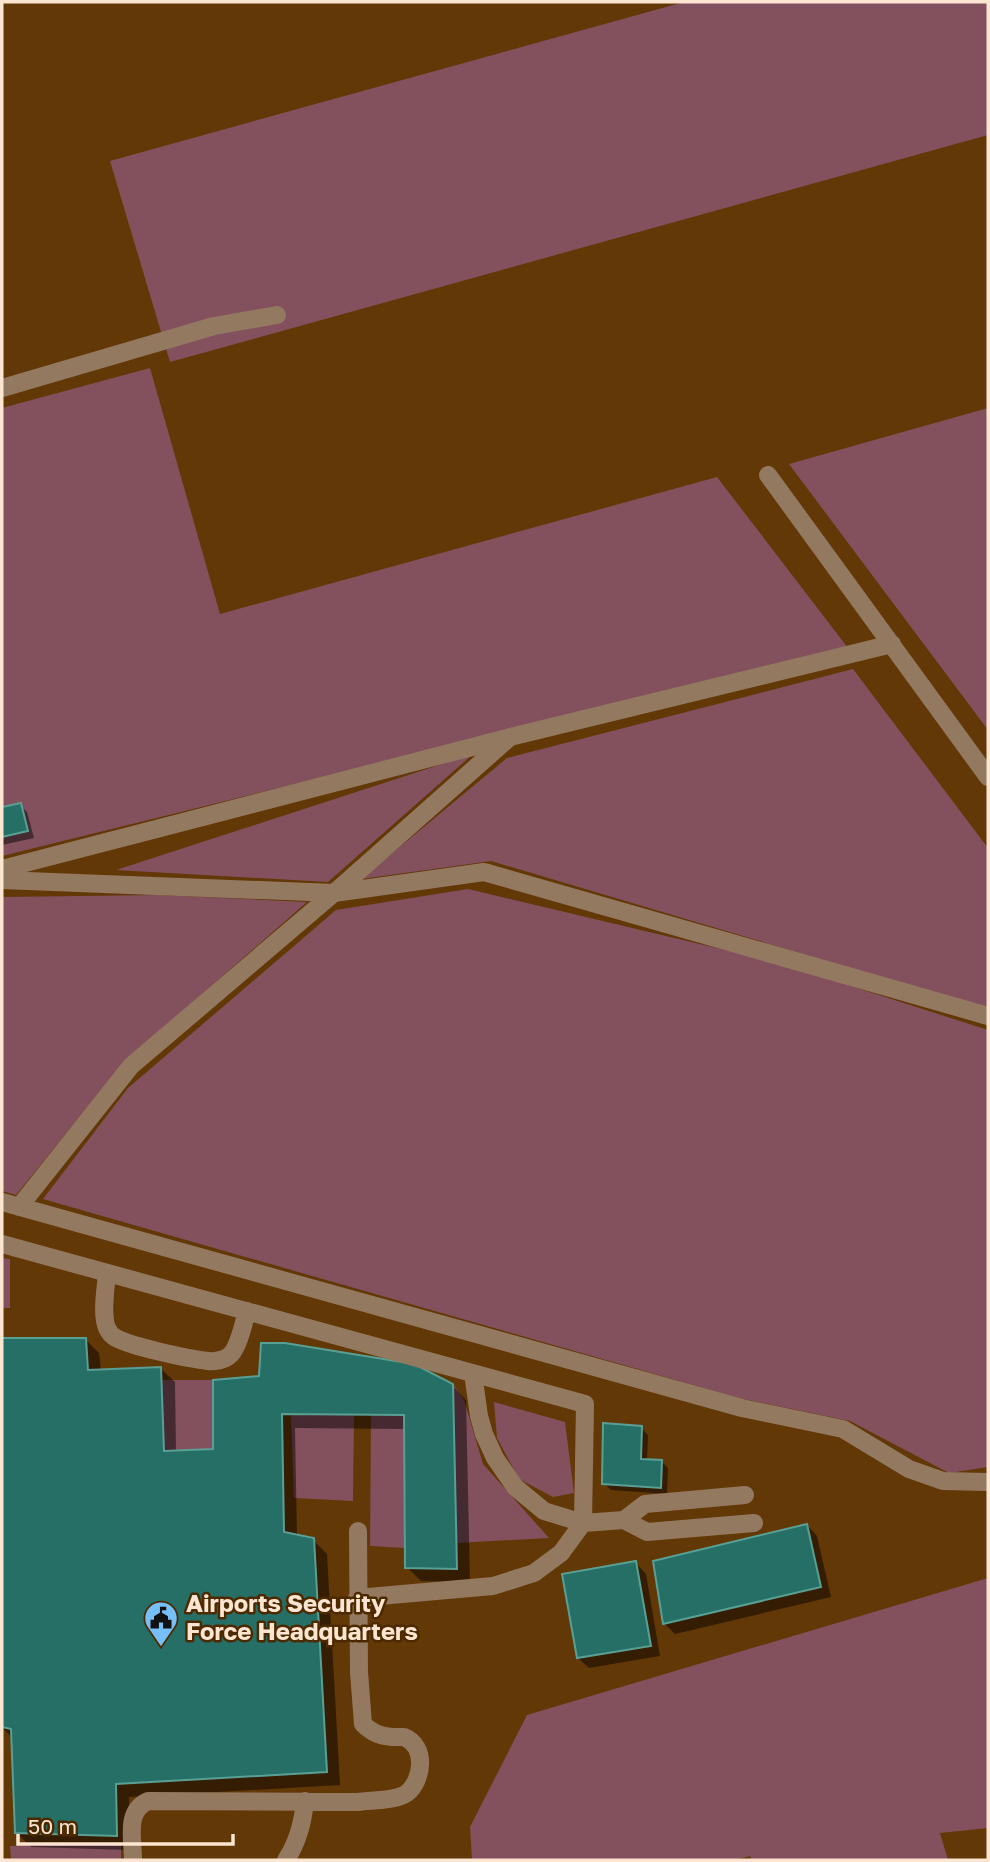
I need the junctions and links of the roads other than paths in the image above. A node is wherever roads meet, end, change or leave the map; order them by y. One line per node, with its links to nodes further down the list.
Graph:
1 (277, 315): 2 (lane)
2 (2, 388)
3 (768, 475): 4 (lane)
4 (892, 645): 5 (lane); 6 (lane)
5 (510, 737): 7 (lane); 9 (lane)
6 (988, 776)
7 (2, 869)
8 (2, 880): 9 (lane)
9 (334, 893): 10 (lane); 11 (lane)
10 (988, 1016)
11 (10, 1205): 16 (lane)
12 (2, 1244): 13 (lane)
13 (107, 1273): 14 (lane); 14 (lane)
14 (247, 1311): 15 (lane)
15 (473, 1373): 19 (lane); 19 (lane)
16 (988, 1482)
17 (745, 1495): 18 (lane)
18 (624, 1520): 19 (lane); 20 (lane)
19 (583, 1523): 22 (lane)
20 (754, 1523)
21 (358, 1531): 22 (lane)
22 (358, 1598): 23 (lane)
23 (305, 1801): 24 (lane); 25 (lane)
24 (133, 1860)
25 (286, 1860)

